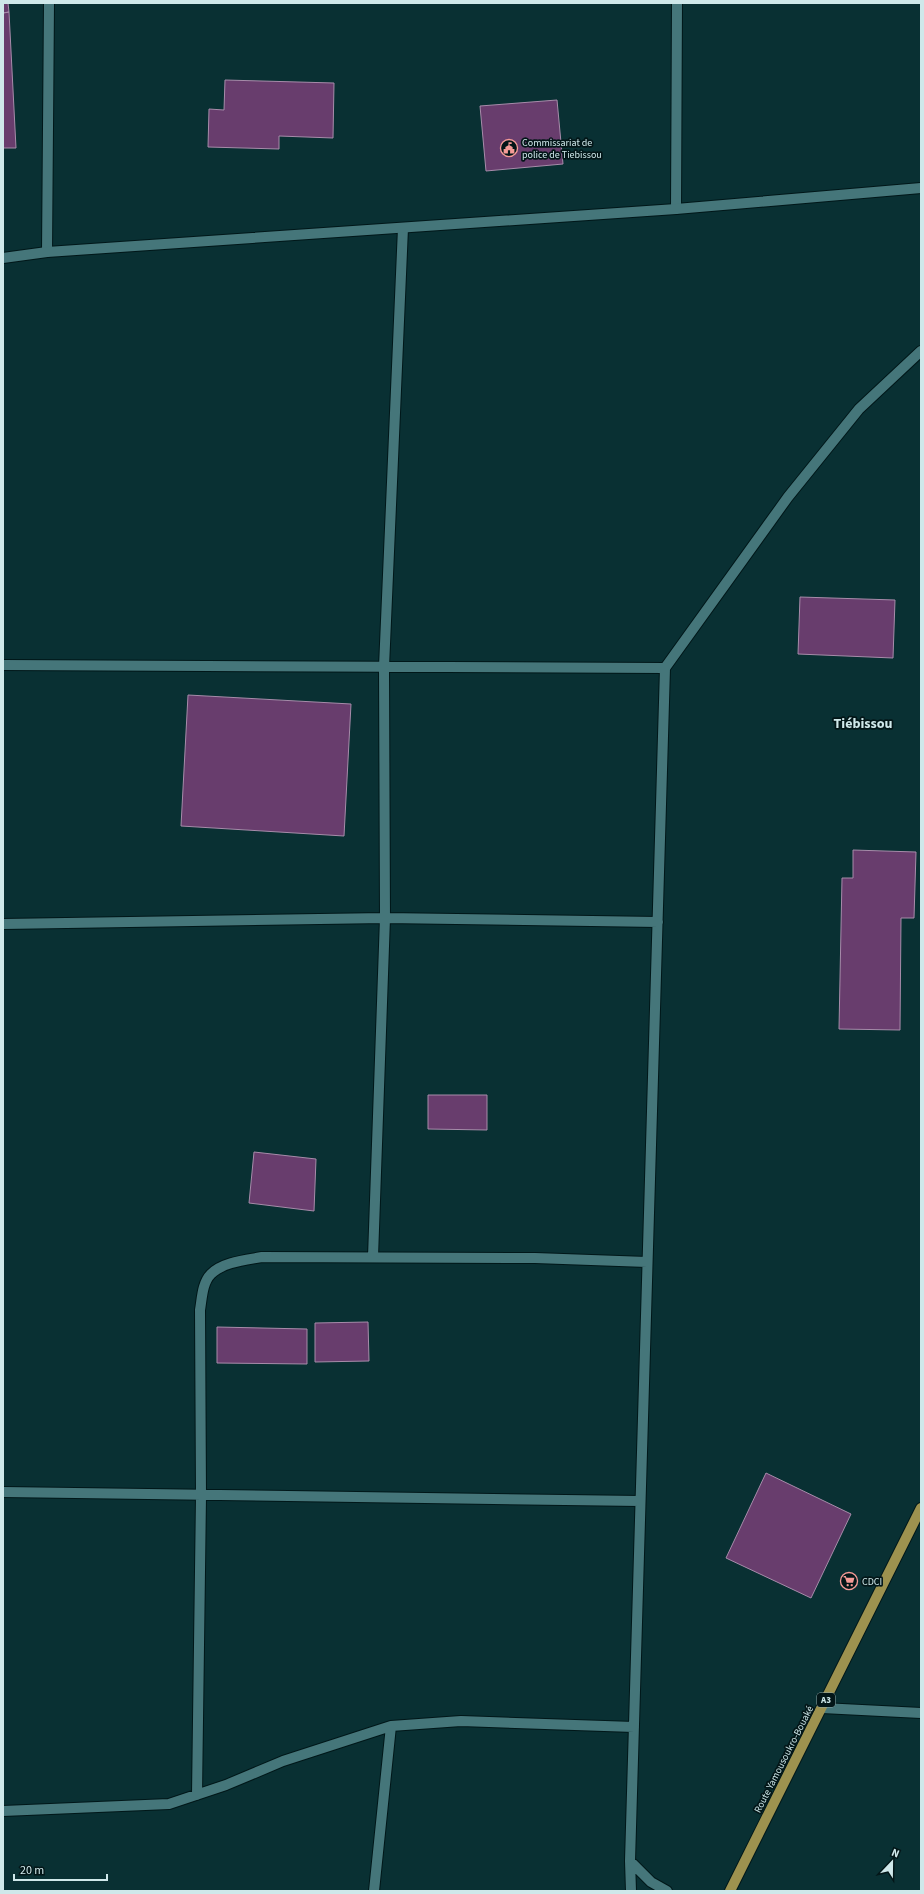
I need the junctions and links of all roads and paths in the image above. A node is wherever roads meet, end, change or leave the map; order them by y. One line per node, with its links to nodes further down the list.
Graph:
1 (49, 3): 6 (street)
2 (677, 3): 4 (street)
3 (921, 188): 4 (street)
4 (676, 209): 5 (street)
5 (403, 228): 6 (street); 10 (street)
6 (47, 252): 7 (street)
7 (3, 258)
8 (921, 351): 11 (street)
9 (3, 665): 10 (street)
10 (384, 666): 11 (street); 12 (street)
11 (665, 668): 13 (street)
12 (385, 918): 13 (street); 14 (street); 15 (street)
13 (658, 922): 16 (street)
14 (3, 924)
15 (373, 1257): 16 (street); 18 (street)
16 (648, 1262): 19 (street)
17 (3, 1492): 18 (street)
18 (201, 1496): 19 (street); 25 (street)
19 (640, 1502): 24 (street)
20 (921, 1508): 21 (main road, Route Yamousoukro-Bouaké / A3)
21 (822, 1708): 22 (street); 31 (main road, Route Yamousoukro-Bouaké / A3)
22 (921, 1713)
23 (391, 1726): 24 (street); 25 (street); 28 (street)
24 (634, 1727): 27 (street)
25 (197, 1795): 26 (street)
26 (3, 1811)
27 (630, 1861): 29 (street); 30 (street)
28 (374, 1891)
29 (631, 1891)
30 (667, 1891)
31 (730, 1891)

